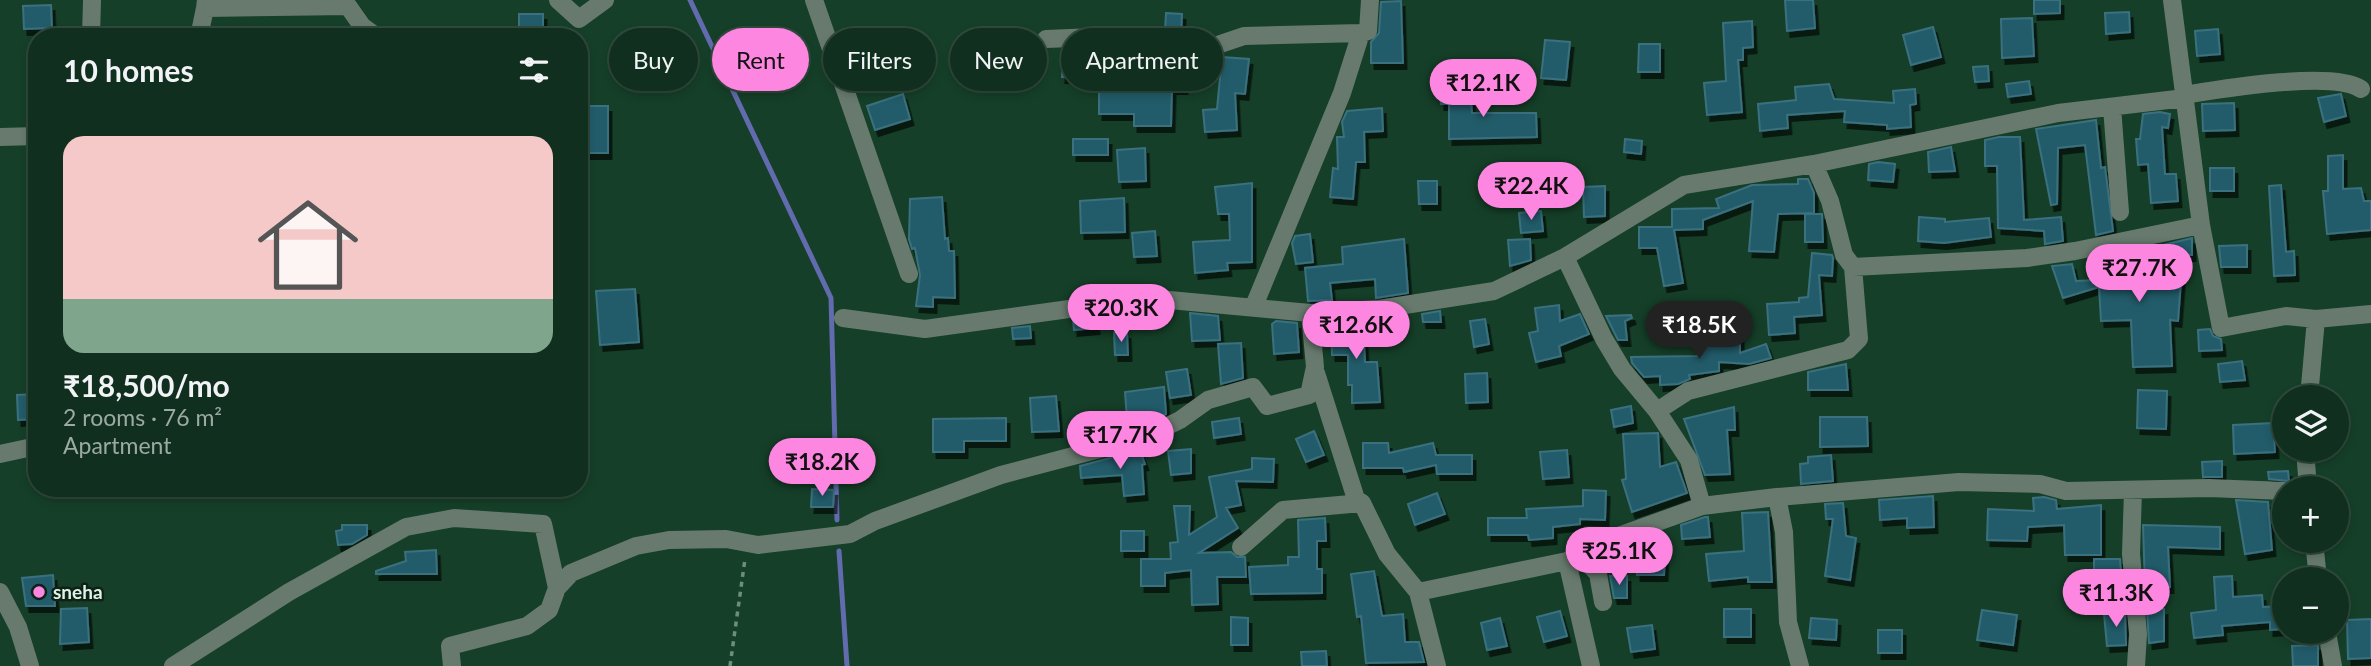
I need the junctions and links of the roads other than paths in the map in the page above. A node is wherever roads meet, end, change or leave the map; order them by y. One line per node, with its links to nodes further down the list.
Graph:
1 (92, 0): 9 (street)
2 (558, 0): 3 (street)
3 (605, 0)
4 (814, 0): 24 (street)
5 (1370, 0): 12 (street)
6 (2172, 0): 15 (street)
7 (352, 3): 8 (street); 11 (street)
8 (205, 4): 10 (street)
9 (91, 28)
10 (201, 28)
11 (365, 28)
12 (1361, 33): 13 (street); 25 (street)
13 (1047, 39)
14 (2361, 89): 15 (street)
15 (2185, 97): 16 (street); 21 (street)
16 (2112, 107): 19 (street); 20 (street)
17 (28, 136): 18 (street)
18 (0, 137)
19 (1814, 164): 22 (street); 23 (street)
20 (2120, 212)
21 (2201, 225): 23 (street); 29 (street)
22 (1565, 257): 26 (street); 32 (street)
23 (1853, 267): 32 (street)
24 (909, 274)
25 (1254, 306): 26 (street); 28 (street)
26 (1310, 313): 30 (street)
27 (2371, 314): 29 (street)
28 (844, 318)
29 (2316, 319): 31 (street)
30 (1315, 367): 38 (street); 42 (street)
31 (2310, 385)
32 (1657, 411): 39 (street)
33 (28, 448): 34 (street)
34 (0, 454)
35 (2133, 490): 36 (street); 37 (street); 53 (street)
36 (2272, 491)
37 (1776, 497): 39 (street); 52 (street)
38 (1362, 503): 40 (street); 44 (street)
39 (1702, 506): 41 (street)
40 (1241, 547)
41 (1573, 558): 44 (street); 45 (street); 51 (street)
42 (557, 588): 48 (street); 49 (street)
43 (0, 592): 47 (street)
44 (1418, 592): 50 (street)
45 (1603, 602)
46 (2329, 644): 54 (street)
47 (29, 663)
48 (173, 666)
49 (452, 666)
50 (1437, 666)
51 (1591, 666)
52 (1800, 666)
53 (2136, 666)
54 (2333, 666)

